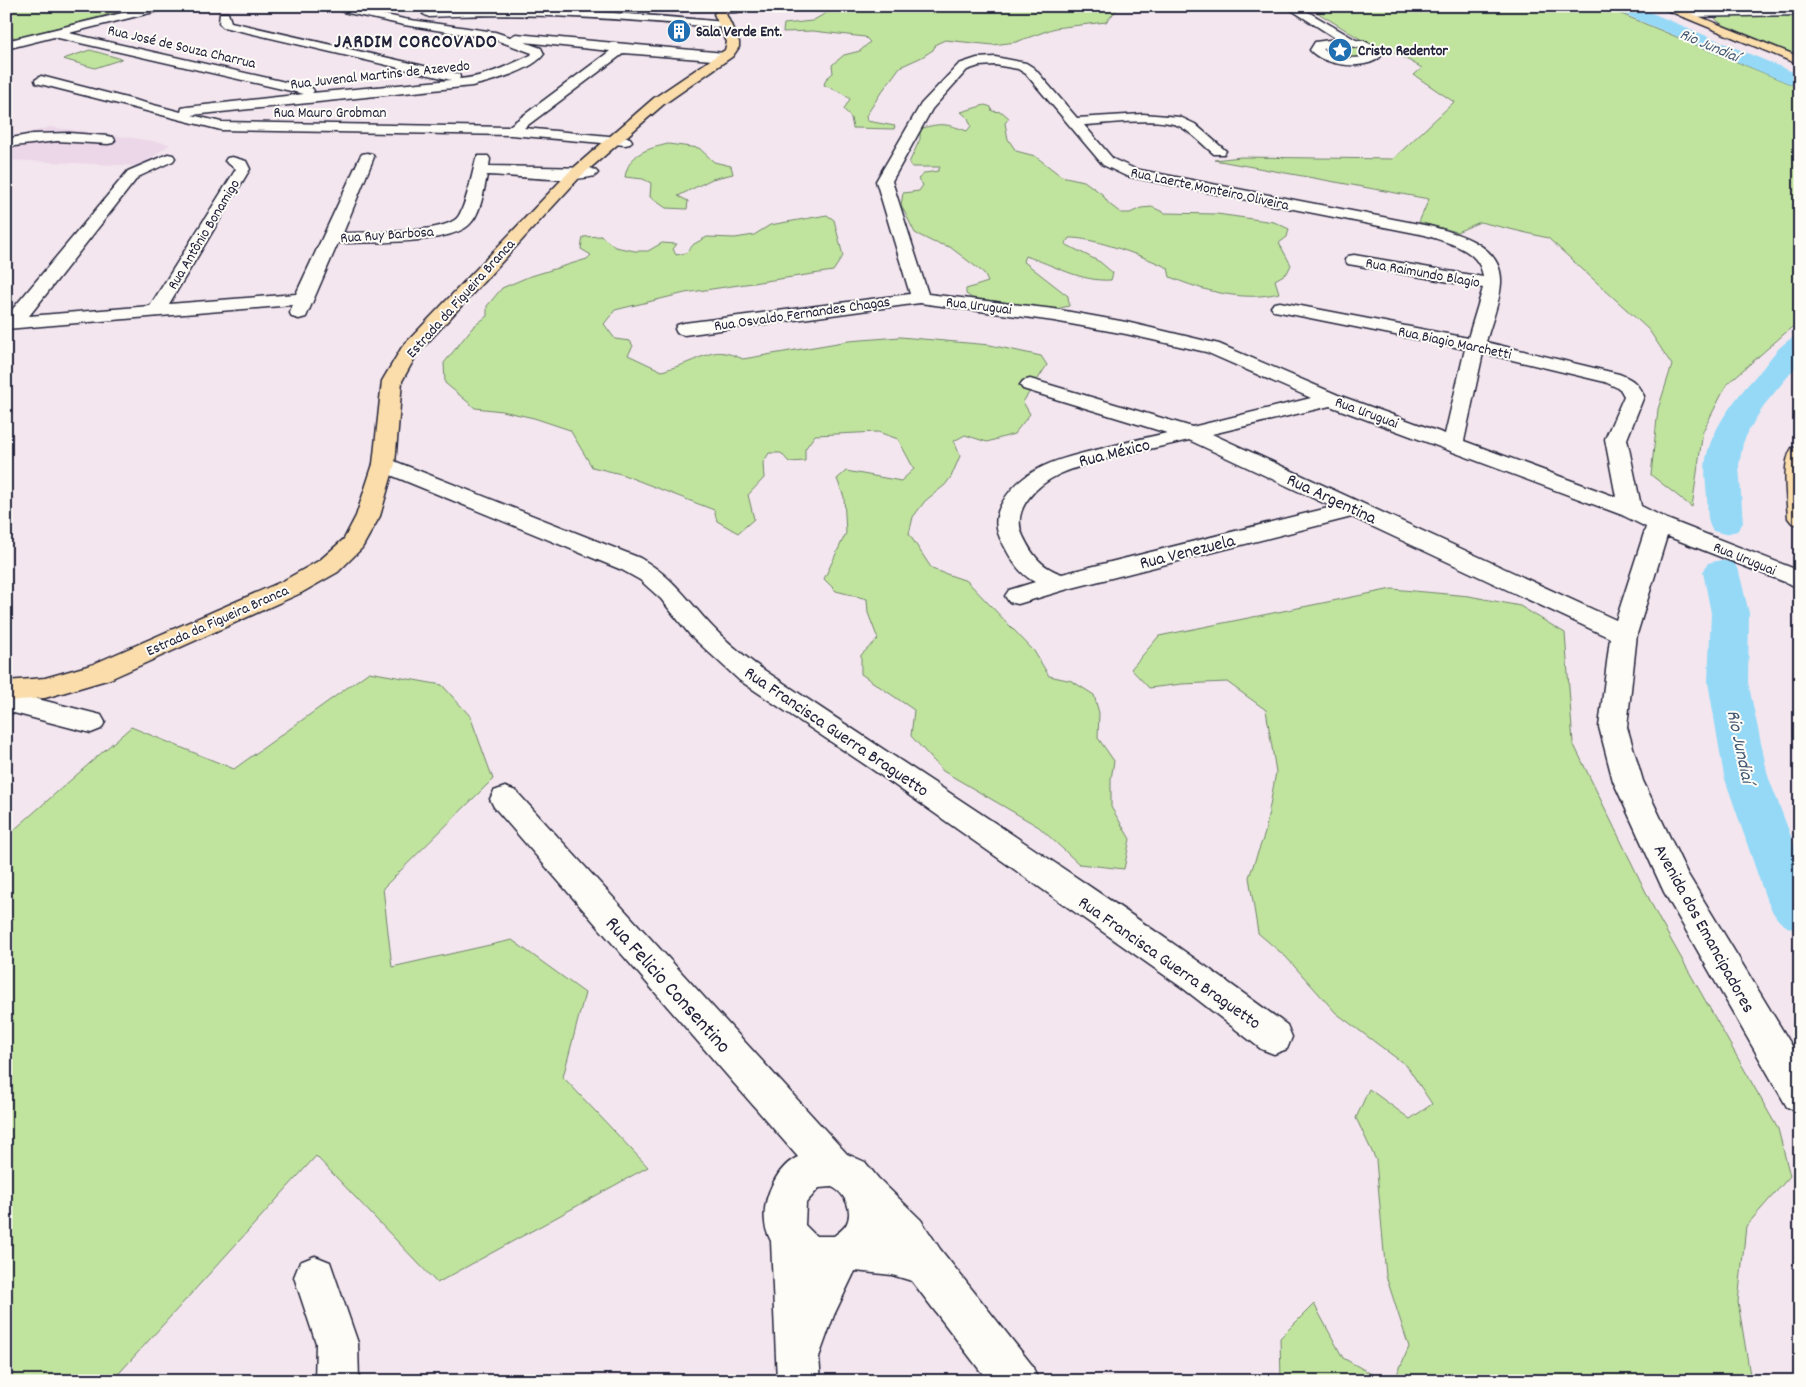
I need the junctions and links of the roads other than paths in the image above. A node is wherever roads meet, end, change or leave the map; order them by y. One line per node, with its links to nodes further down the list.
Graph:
1 (166, 6): 13 (street)
2 (752, 6): 6 (street)
3 (1277, 6): 15 (street)
4 (1290, 6): 16 (street)
5 (1662, 6): 9 (main road)
6 (729, 8): 12 (main road); 28 (main road)
7 (343, 9): 11 (street, Rua Juvenal Martins de Azevedo)
8 (1800, 12): 9 (street)
9 (1683, 14): 20 (main road)
10 (224, 15): 22 (street)
11 (380, 17): 12 (street); 14 (street, Rua Juvenal Martins de Azevedo)
12 (725, 25): 19 (main road)
13 (57, 34): 17 (street); 23 (street, Rua José de Souza Charrua)
14 (495, 36): 18 (street); 22 (street, Rua Juvenal Martins de Azevedo)
15 (1331, 42): 16 (street); 16 (street)
16 (1351, 42)
17 (6, 45)
18 (621, 49): 19 (street); 26 (street)
19 (724, 57): 28 (main road)
20 (1800, 61)
21 (41, 80): 24 (street, Rua Mauro Grobman)
22 (472, 82): 23 (street, Rua Juvenal Martins de Azevedo)
23 (299, 94): 24 (street, Rua Juvenal Martins de Azevedo)
24 (168, 114): 26 (street, Rua Mauro Grobman)
25 (1072, 122): 30 (street); 37 (street, Rua Laerte Monteiro Oliveira); 38 (street, Rua Laerte Monteiro Oliveira)
26 (511, 132): 28 (street, Rua Mauro Grobman)
27 (108, 140): 29 (street)
28 (619, 140): 34 (main road, Estrada da Figueira Branca)
29 (6, 143)
30 (1219, 151)
31 (367, 157): 35 (street)
32 (168, 158): 41 (street)
33 (232, 161): 40 (street, Rua Antônio Bonamigo)
34 (583, 174): 35 (street, Rua Ruy Barbosa); 49 (main road, Estrada da Figueira Branca)
35 (332, 238): 40 (street)
36 (1354, 260): 37 (street, Rua Raimundo Blagio)
37 (1493, 284): 43 (street, Rua Laerte Monteiro Oliveira)
38 (920, 298): 42 (street, Rua Osvaldo Fernandes Chagas); 45 (street, Rua Uruguai)
39 (1280, 307): 43 (street, Rua Biagio Marchetti)
40 (155, 312): 41 (street)
41 (10, 323)
42 (684, 329)
43 (1475, 345): 47 (street, Rua Laerte Monteiro Oliveira); 51 (street, Rua Biagio Marchetti)
44 (1030, 386): 46 (street, Rua Argentina)
45 (1331, 399): 46 (street, Rua México); 47 (street, Rua Uruguai)
46 (1191, 433): 50 (street, Rua Argentina); 55 (street, Rua México)
47 (1453, 444): 51 (street, Rua Uruguai)
48 (1800, 453): 52 (main road)
49 (384, 464): 58 (main road, Estrada da Figueira Branca); 62 (street, Rua Francisca Guerra Braguetto)
50 (1355, 509): 55 (street, Rua Venezuela); 57 (street, Rua Argentina)
51 (1630, 510): 53 (street, Rua Uruguai)
52 (1800, 518)
53 (1659, 524): 54 (street, Rua Uruguai); 57 (street, Avenida dos Emancipadores)
54 (1800, 580)
55 (1062, 582): 56 (street, Rua Venezuela)
56 (1018, 596)
57 (1624, 634): 63 (street, Avenida dos Emancipadores)
58 (6, 690)
59 (6, 701): 60 (street)
60 (91, 722)
61 (505, 799): 64 (street, Rua Felicio Consentino)
62 (1274, 1037)
63 (1800, 1094)
64 (833, 1168): 65 (street); 66 (street)
65 (866, 1193): 67 (street); 68 (street)
66 (791, 1241): 67 (street); 70 (street)
67 (846, 1253): 68 (street); 70 (street)
68 (925, 1264): 72 (street)
69 (315, 1277): 71 (street)
70 (799, 1370)
71 (337, 1381)
72 (1016, 1381)

